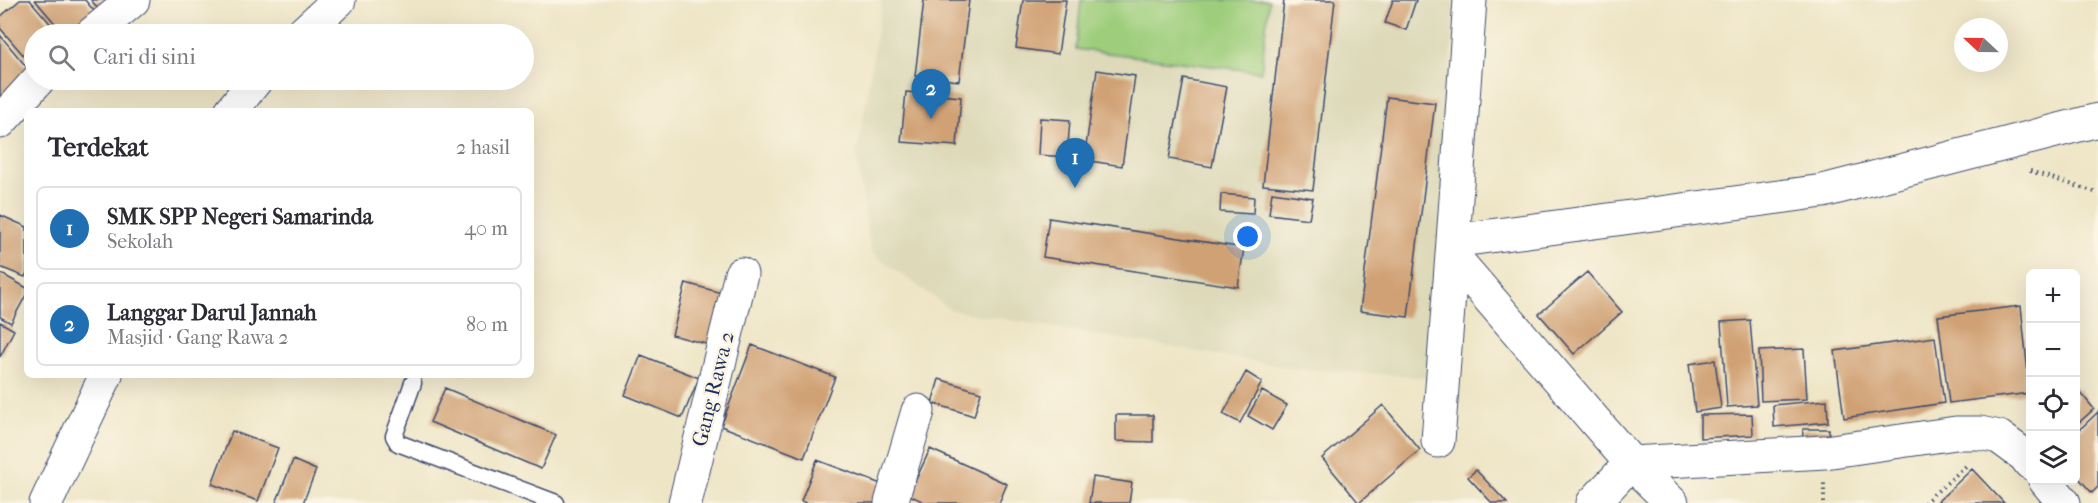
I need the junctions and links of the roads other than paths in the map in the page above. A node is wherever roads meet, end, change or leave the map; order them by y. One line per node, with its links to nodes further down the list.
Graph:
1 (133, 0): 4 (street)
2 (339, 0): 5 (street)
3 (1470, 0): 11 (street)
4 (104, 24)
5 (313, 24)
6 (29, 90): 10 (street)
7 (247, 90): 8 (street)
8 (233, 108)
9 (2098, 120): 11 (street)
10 (0, 122)
11 (1452, 248): 16 (street); 18 (street)
12 (741, 274): 22 (street, Gang Rawa 2)
13 (105, 378): 20 (street)
14 (413, 383): 21 (lane)
15 (918, 411): 23 (street)
16 (1438, 441)
17 (2026, 457): 18 (street)
18 (1631, 463): 24 (street); 25 (street)
19 (2049, 485): 26 (street)
20 (46, 503)
21 (556, 503)
22 (685, 503)
23 (891, 503)
24 (1593, 503)
25 (1672, 503)
26 (2064, 503)

